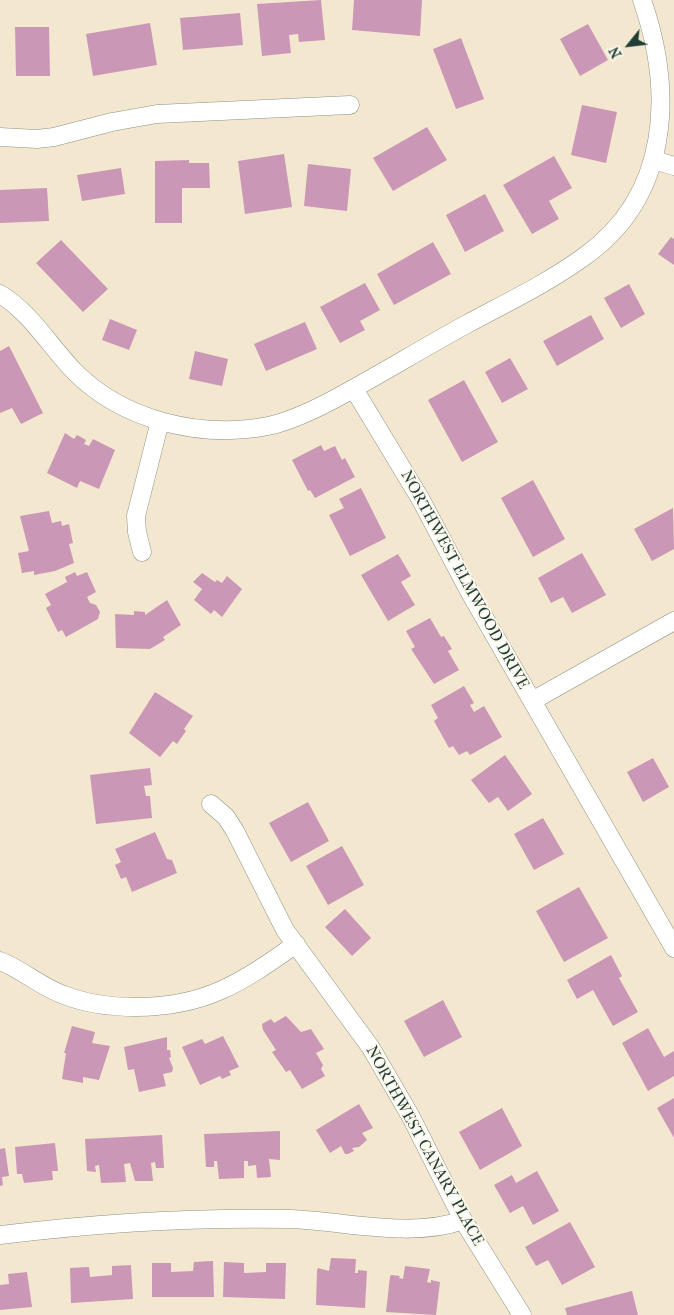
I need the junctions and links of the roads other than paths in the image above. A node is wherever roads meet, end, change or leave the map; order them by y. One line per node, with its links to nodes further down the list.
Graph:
1 (642, 0): 4 (street)
2 (350, 105): 3 (street)
3 (0, 137)
4 (657, 161): 5 (street); 7 (street)
5 (674, 166)
6 (0, 294): 8 (street)
7 (354, 389): 8 (street); 11 (street, NORTHWEST ELMWOOD DRIVE)
8 (160, 422): 9 (street)
9 (142, 552)
10 (674, 621): 11 (street)
11 (532, 701): 14 (street, NORTHWEST ELMWOOD DRIVE)
12 (211, 804): 13 (street, NORTHWEST CANARY PLACE)
13 (296, 944): 15 (street); 16 (street, NORTHWEST CANARY PLACE)
14 (674, 948)
15 (0, 961)
16 (463, 1220): 17 (street); 18 (street, NORTHWEST CANARY PLACE)
17 (0, 1235)
18 (522, 1315)

